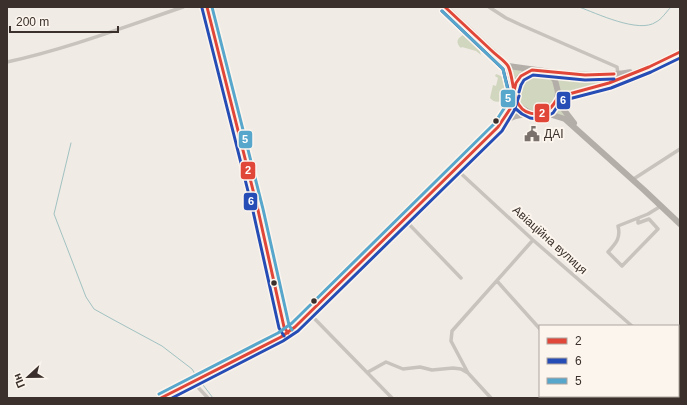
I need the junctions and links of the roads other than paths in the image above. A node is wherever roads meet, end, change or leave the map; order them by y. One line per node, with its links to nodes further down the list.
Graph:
1 (183, 7): 6 (street)
2 (207, 7): 31 (street)
3 (445, 7): 7 (highway)
4 (489, 7): 11 (street)
5 (680, 52): 8 (main road)
6 (7, 62)
7 (508, 66): 9 (highway); 12 (highway)
8 (649, 67): 11 (main road); 13 (main road)
9 (532, 70): 10 (highway); 12 (highway)
10 (540, 70): 11 (main road); 13 (highway)
11 (618, 74)
12 (514, 93): 15 (highway); 16 (main road)
13 (557, 99): 14 (highway); 17 (highway)
14 (542, 113): 15 (highway); 17 (highway)
15 (534, 114): 16 (main road)
16 (498, 127): 19 (main road)
17 (579, 131): 20 (highway)
18 (680, 149): 20 (street)
19 (455, 168): 22 (main road); 25 (street, Авіаційна вулиця)
20 (632, 180): 21 (highway)
21 (661, 206): 23 (street); 24 (highway)
22 (404, 219): 26 (street); 28 (main road)
23 (638, 219): 23 (street)
24 (680, 224)
25 (533, 240): 27 (street); 29 (street, Авіаційна вулиця)
26 (461, 278)
27 (497, 280): 30 (street); 33 (street)
28 (309, 314): 31 (main road); 32 (street)
29 (631, 325)
30 (539, 328)
31 (288, 333): 34 (main road)
32 (368, 372): 33 (street); 37 (street)
33 (468, 373): 38 (street)
34 (197, 380): 35 (main road); 36 (street)
35 (161, 398)
36 (208, 398)
37 (392, 398)
38 (491, 398)

